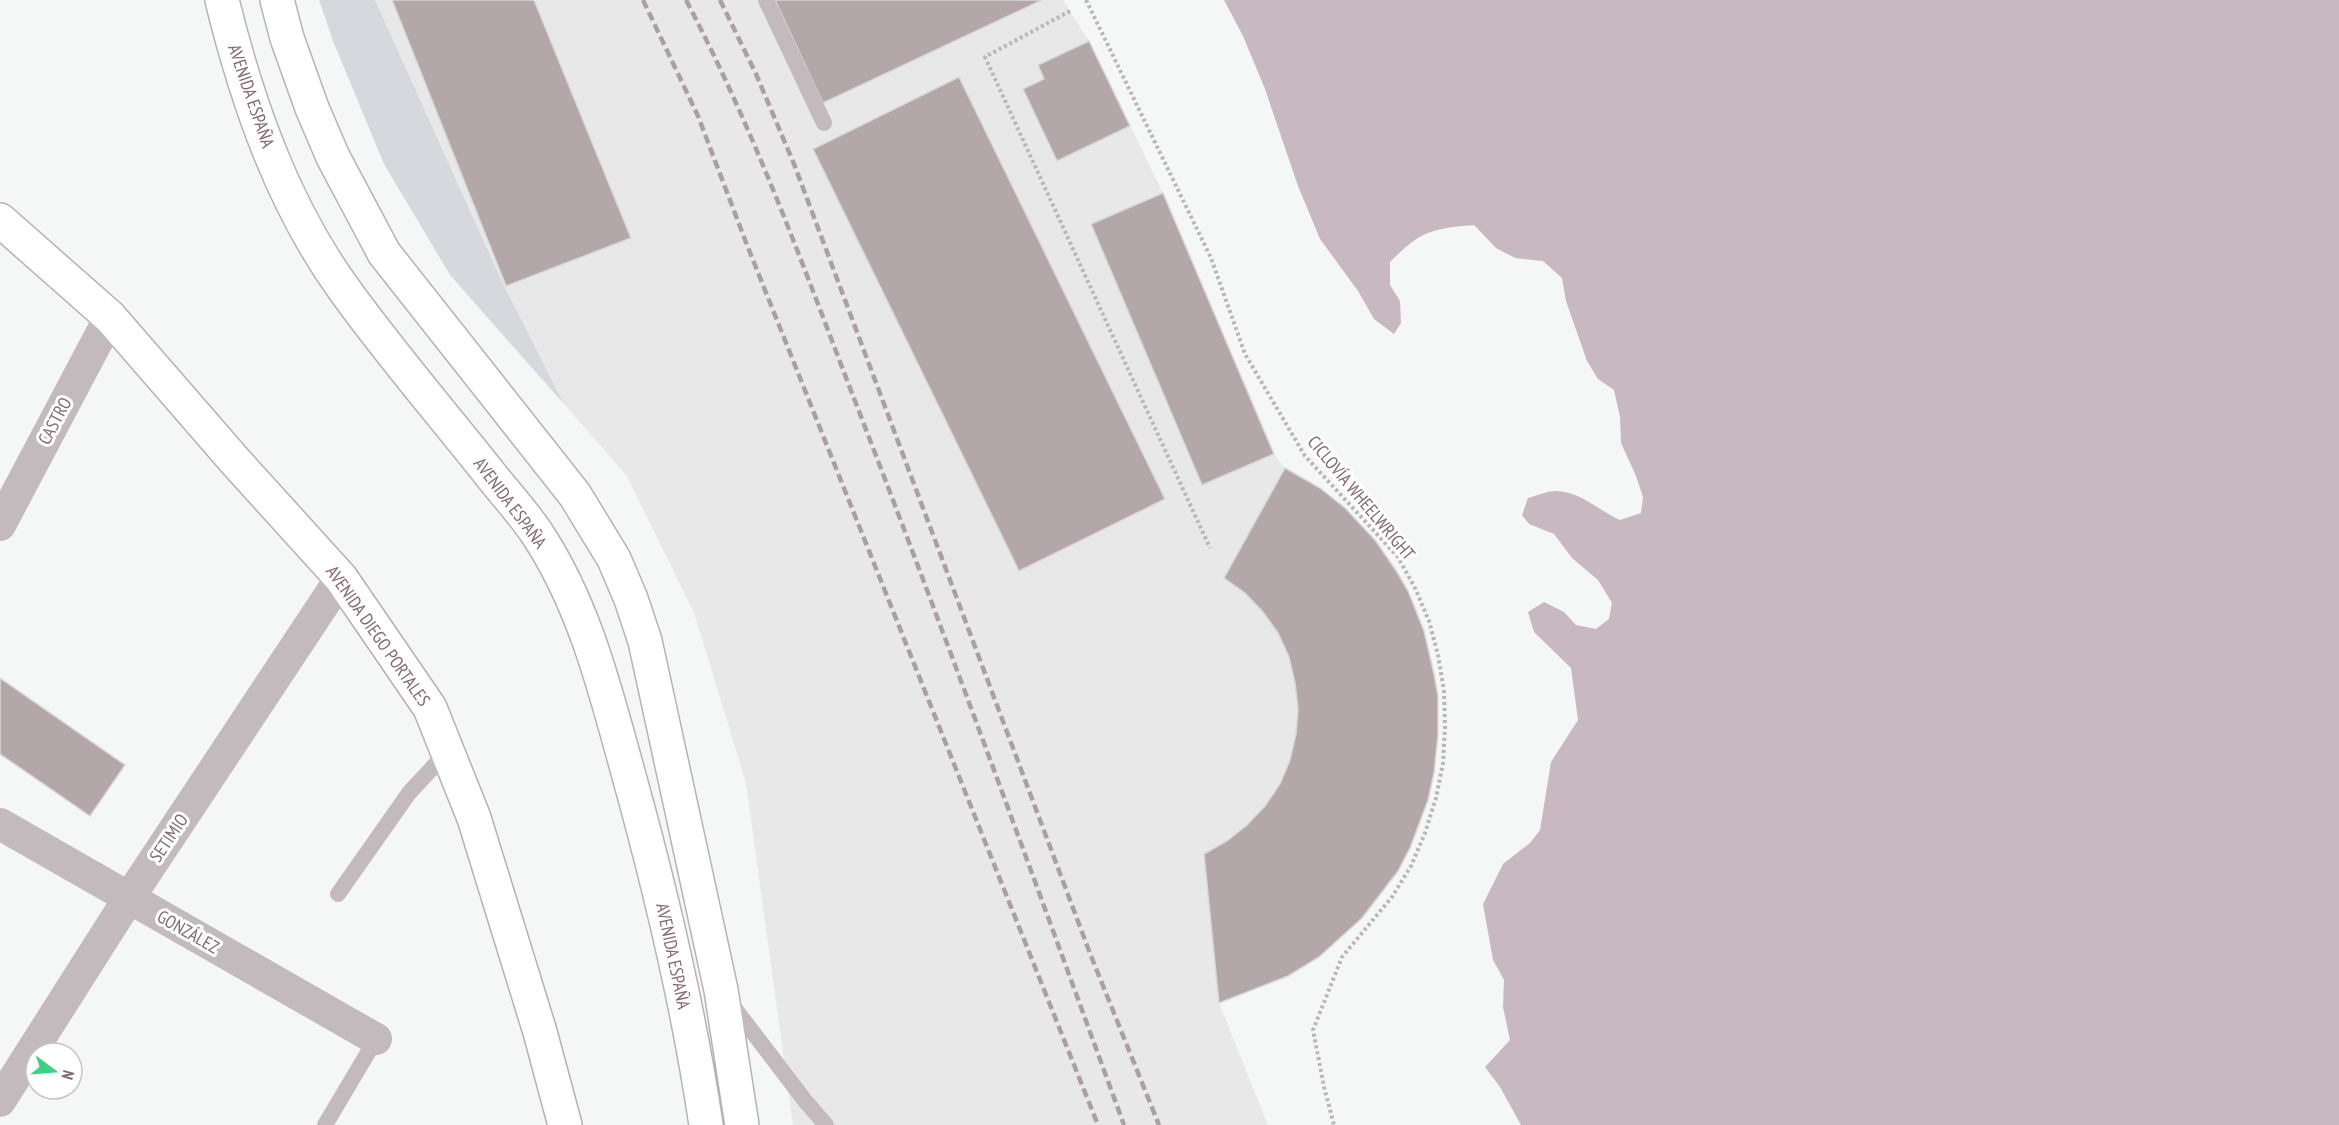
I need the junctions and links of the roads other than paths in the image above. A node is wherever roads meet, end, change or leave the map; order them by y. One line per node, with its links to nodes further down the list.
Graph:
1 (222, 0): 18 (main road, AVENIDA ESPAÑA)
2 (277, 0): 13 (main road)
3 (766, 0): 4 (lane)
4 (824, 123)
5 (0, 220): 6 (main road, AVENIDA DIEGO PORTALES)
6 (110, 317): 7 (street, CASTRO); 8 (main road, AVENIDA DIEGO PORTALES)
7 (0, 525)
8 (341, 578): 9 (main road, AVENIDA DIEGO PORTALES); 12 (street, SETIMIO)
9 (447, 752): 11 (lane); 17 (main road, AVENIDA DIEGO PORTALES)
10 (0, 824): 12 (street, GONZÁLEZ)
11 (338, 894)
12 (129, 898): 14 (street, GONZÁLEZ); 15 (street, SETIMIO)
13 (721, 990): 19 (main road); 20 (lane)
14 (376, 1039): 16 (lane)
15 (0, 1101)
16 (325, 1125)
17 (565, 1125)
18 (706, 1125)
19 (742, 1125)
20 (826, 1125)

